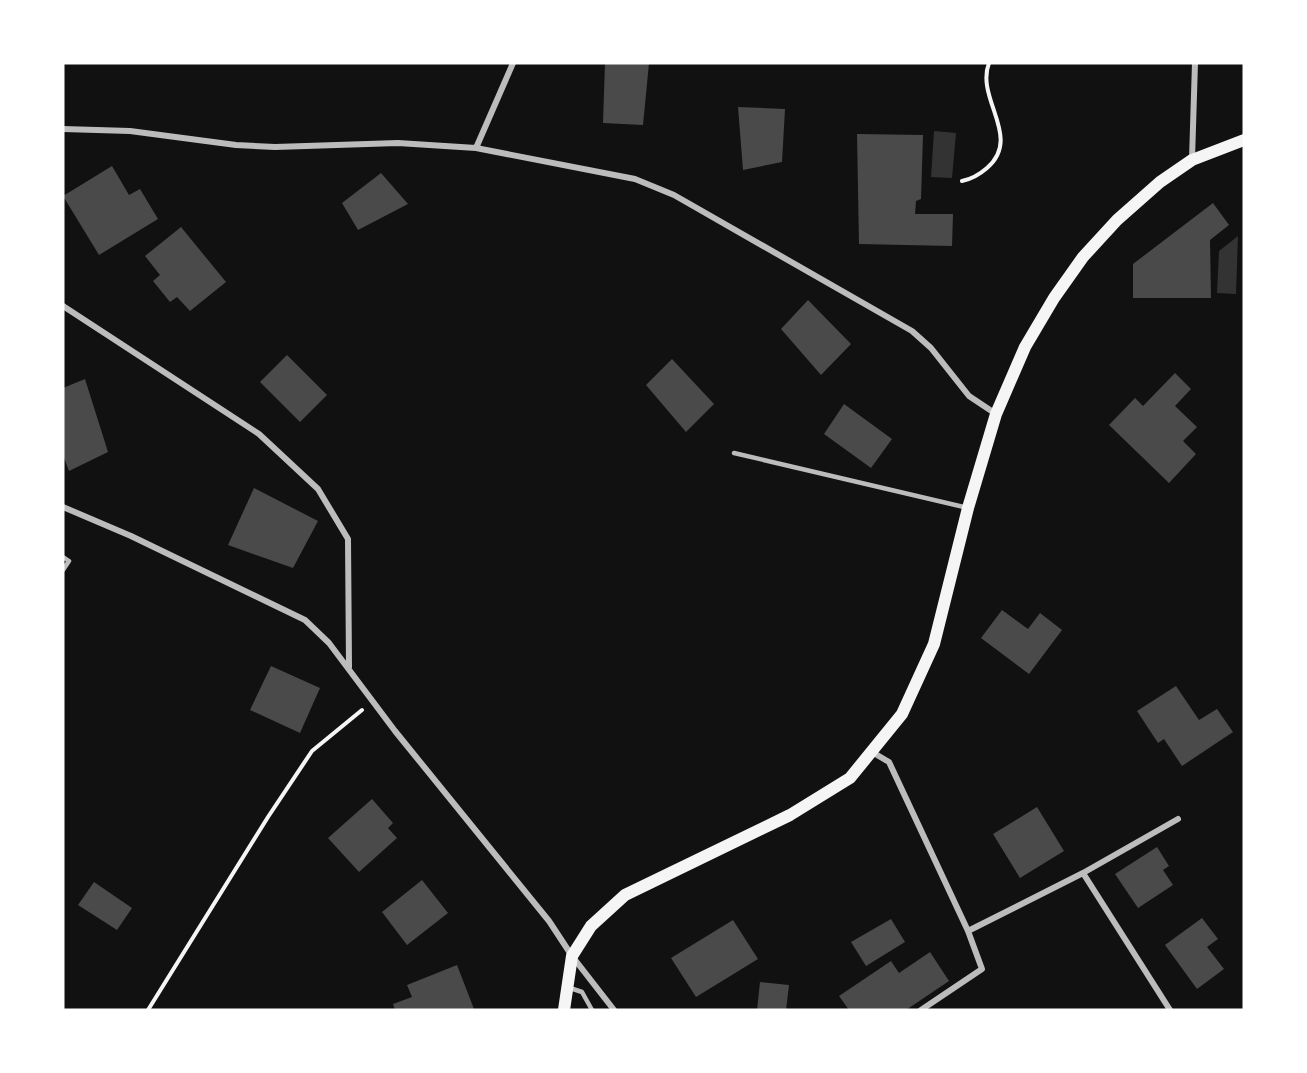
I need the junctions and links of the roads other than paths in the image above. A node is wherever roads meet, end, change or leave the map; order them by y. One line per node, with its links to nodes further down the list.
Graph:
1 (513, 63): 5 (street)
2 (1195, 63): 6 (street)
3 (63, 129): 5 (street)
4 (1244, 140): 6 (main road)
5 (476, 148): 8 (street)
6 (1192, 160): 8 (main road)
7 (63, 306): 14 (street)
8 (996, 414): 11 (main road)
9 (734, 453): 11 (lane)
10 (63, 507): 14 (street)
11 (968, 508): 15 (main road)
12 (63, 557): 13 (lane)
13 (63, 570)
14 (349, 668): 19 (street)
15 (872, 752): 18 (street); 19 (main road)
16 (1178, 819): 17 (street)
17 (1083, 873): 18 (street); 25 (street)
18 (968, 931): 24 (street)
19 (572, 956): 20 (main road); 23 (street)
20 (567, 987): 21 (main road); 22 (lane)
21 (564, 1010)
22 (592, 1010)
23 (614, 1010)
24 (921, 1010)
25 (1170, 1010)

